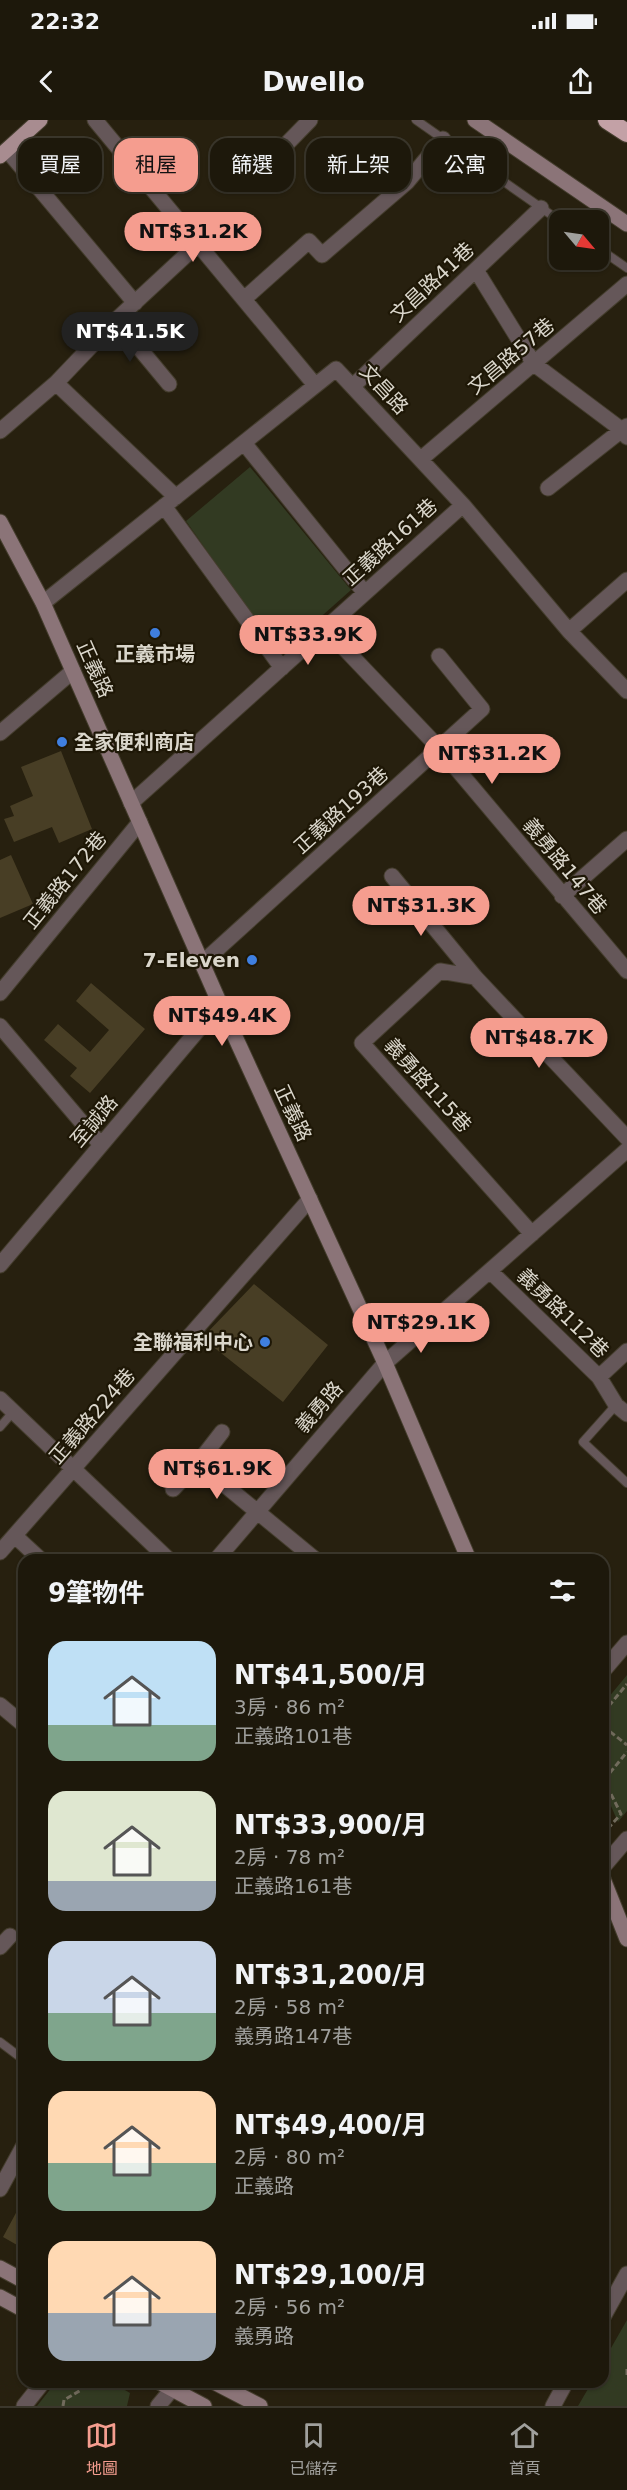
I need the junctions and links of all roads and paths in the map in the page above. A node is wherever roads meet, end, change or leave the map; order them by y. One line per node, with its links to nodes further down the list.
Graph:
1 (40, 120): 10 (main road)
2 (95, 120): 16 (street)
3 (310, 120): 8 (street)
4 (416, 120): 9 (lane)
5 (475, 120): 15 (street)
6 (607, 120): 7 (highway)
7 (627, 134)
8 (292, 138)
9 (440, 138)
10 (3, 153): 22 (street)
11 (423, 163): 21 (street)
12 (507, 184): 13 (lane)
13 (541, 208): 14 (lane); 19 (street, 文昌路41巷)
14 (549, 213)
15 (627, 224)
16 (198, 244): 21 (street); 22 (street)
17 (609, 256): 18 (lane)
18 (627, 268)
19 (476, 270): 24 (street); 28 (street, 文昌路41巷)
20 (627, 284): 24 (street, 文昌路57巷)
21 (244, 299): 27 (street)
22 (135, 303): 23 (street)
23 (116, 320): 25 (street); 26 (street)
24 (534, 364): 30 (street); 32 (street, 文昌路57巷)
25 (56, 383): 29 (street); 34 (street)
26 (169, 384)
27 (315, 385): 28 (street, 文昌路); 31 (street, 文昌路)
28 (352, 386): 32 (street, 文昌路)
29 (0, 431)
30 (625, 431): 33 (street)
31 (244, 443): 34 (street, 文昌路); 38 (street)
32 (421, 459): 35 (street, 文昌路)
33 (548, 488)
34 (170, 502): 39 (street, 文昌路); 43 (street)
35 (463, 505): 38 (street, 正義路161巷); 41 (street, 文昌路)
36 (0, 522): 39 (street, 正義路)
37 (627, 580): 41 (street)
38 (365, 593): 40 (street, 正義路161巷)
39 (43, 603): 44 (street, 正義路)
40 (325, 628): 43 (street, 正義路161巷); 47 (street, 義勇路147巷)
41 (569, 631): 45 (street, 文昌路)
42 (439, 656): 47 (street, 正義路193巷)
43 (282, 668): 48 (street, 正義路161巷)
44 (73, 671): 46 (street); 48 (street, 正義路)
45 (627, 691)
46 (0, 733)
47 (440, 749): 52 (street, 義勇路147巷); 53 (street, 正義路193巷)
48 (131, 803): 49 (street, 正義路)
49 (140, 822): 53 (street, 正義路); 56 (street, 正義路172巷)
50 (627, 839): 52 (street)
51 (392, 876): 55 (street)
52 (562, 896): 54 (street, 義勇路147巷)
53 (202, 963): 57 (street, 正義路)
54 (627, 971)
55 (475, 977): 59 (street); 63 (street, 義勇路115巷)
56 (0, 993)
57 (220, 1004): 60 (street, 至誠路); 62 (street, 正義路)
58 (0, 1026): 60 (street)
59 (627, 1138)
60 (101, 1145): 64 (street, 至誠路)
61 (627, 1150): 63 (street, 義勇路)
62 (310, 1199): 67 (street, 正義路); 75 (street, 正義路224巷)
63 (532, 1234): 65 (street, 義勇路)
64 (0, 1265)
65 (490, 1272): 67 (street, 義勇路); 68 (street, 義勇路112巷)
66 (627, 1351): 68 (street)
67 (386, 1363): 78 (street, 義勇路); 85 (street, 正義路)
68 (599, 1377): 70 (street, 義勇路112巷)
69 (0, 1399): 71 (street)
70 (622, 1409): 76 (lane)
71 (13, 1412): 72 (lane); 75 (street)
72 (0, 1427)
73 (222, 1432): 74 (street)
74 (198, 1463): 77 (street); 78 (street)
75 (73, 1469): 79 (street, 正義路224巷); 82 (street)
76 (627, 1483)
77 (173, 1490)
78 (257, 1512): 83 (street, 義勇路); 84 (street)
79 (15, 1536): 80 (street, 正義路224巷); 81 (street)
80 (0, 1552)
81 (34, 1554)
82 (163, 1554)
83 (221, 1554)
84 (309, 1554)
85 (466, 1554)
86 (627, 1643): 87 (street)
87 (609, 1664)
88 (627, 1684): 90 (path)
89 (0, 1705): 91 (street)
90 (609, 1706)
91 (18, 1720)
92 (609, 1731): 93 (path)
93 (627, 1745)
94 (627, 1752): 95 (path)
95 (609, 1773)
96 (609, 1789): 97 (path)
97 (609, 1827)
98 (627, 1839): 99 (street)
99 (609, 1860)
100 (609, 1894): 101 (street)
101 (627, 1939)
102 (0, 2042): 103 (lane)
103 (18, 2056)
104 (18, 2156): 105 (street)
105 (0, 2189)
106 (0, 2269): 108 (street)
107 (627, 2274): 110 (street)
108 (18, 2279)
109 (0, 2297): 111 (street)
110 (609, 2306)
111 (18, 2307)
112 (627, 2369): 113 (path)
113 (627, 2375)
114 (38, 2388): 120 (street)
115 (82, 2388): 121 (path)
116 (168, 2388): 122 (street)
117 (176, 2388): 123 (street)
118 (226, 2388): 124 (street)
119 (563, 2388): 125 (street)
120 (24, 2406)
121 (63, 2406)
122 (158, 2406)
123 (204, 2406)
124 (260, 2406)
125 (553, 2406)

